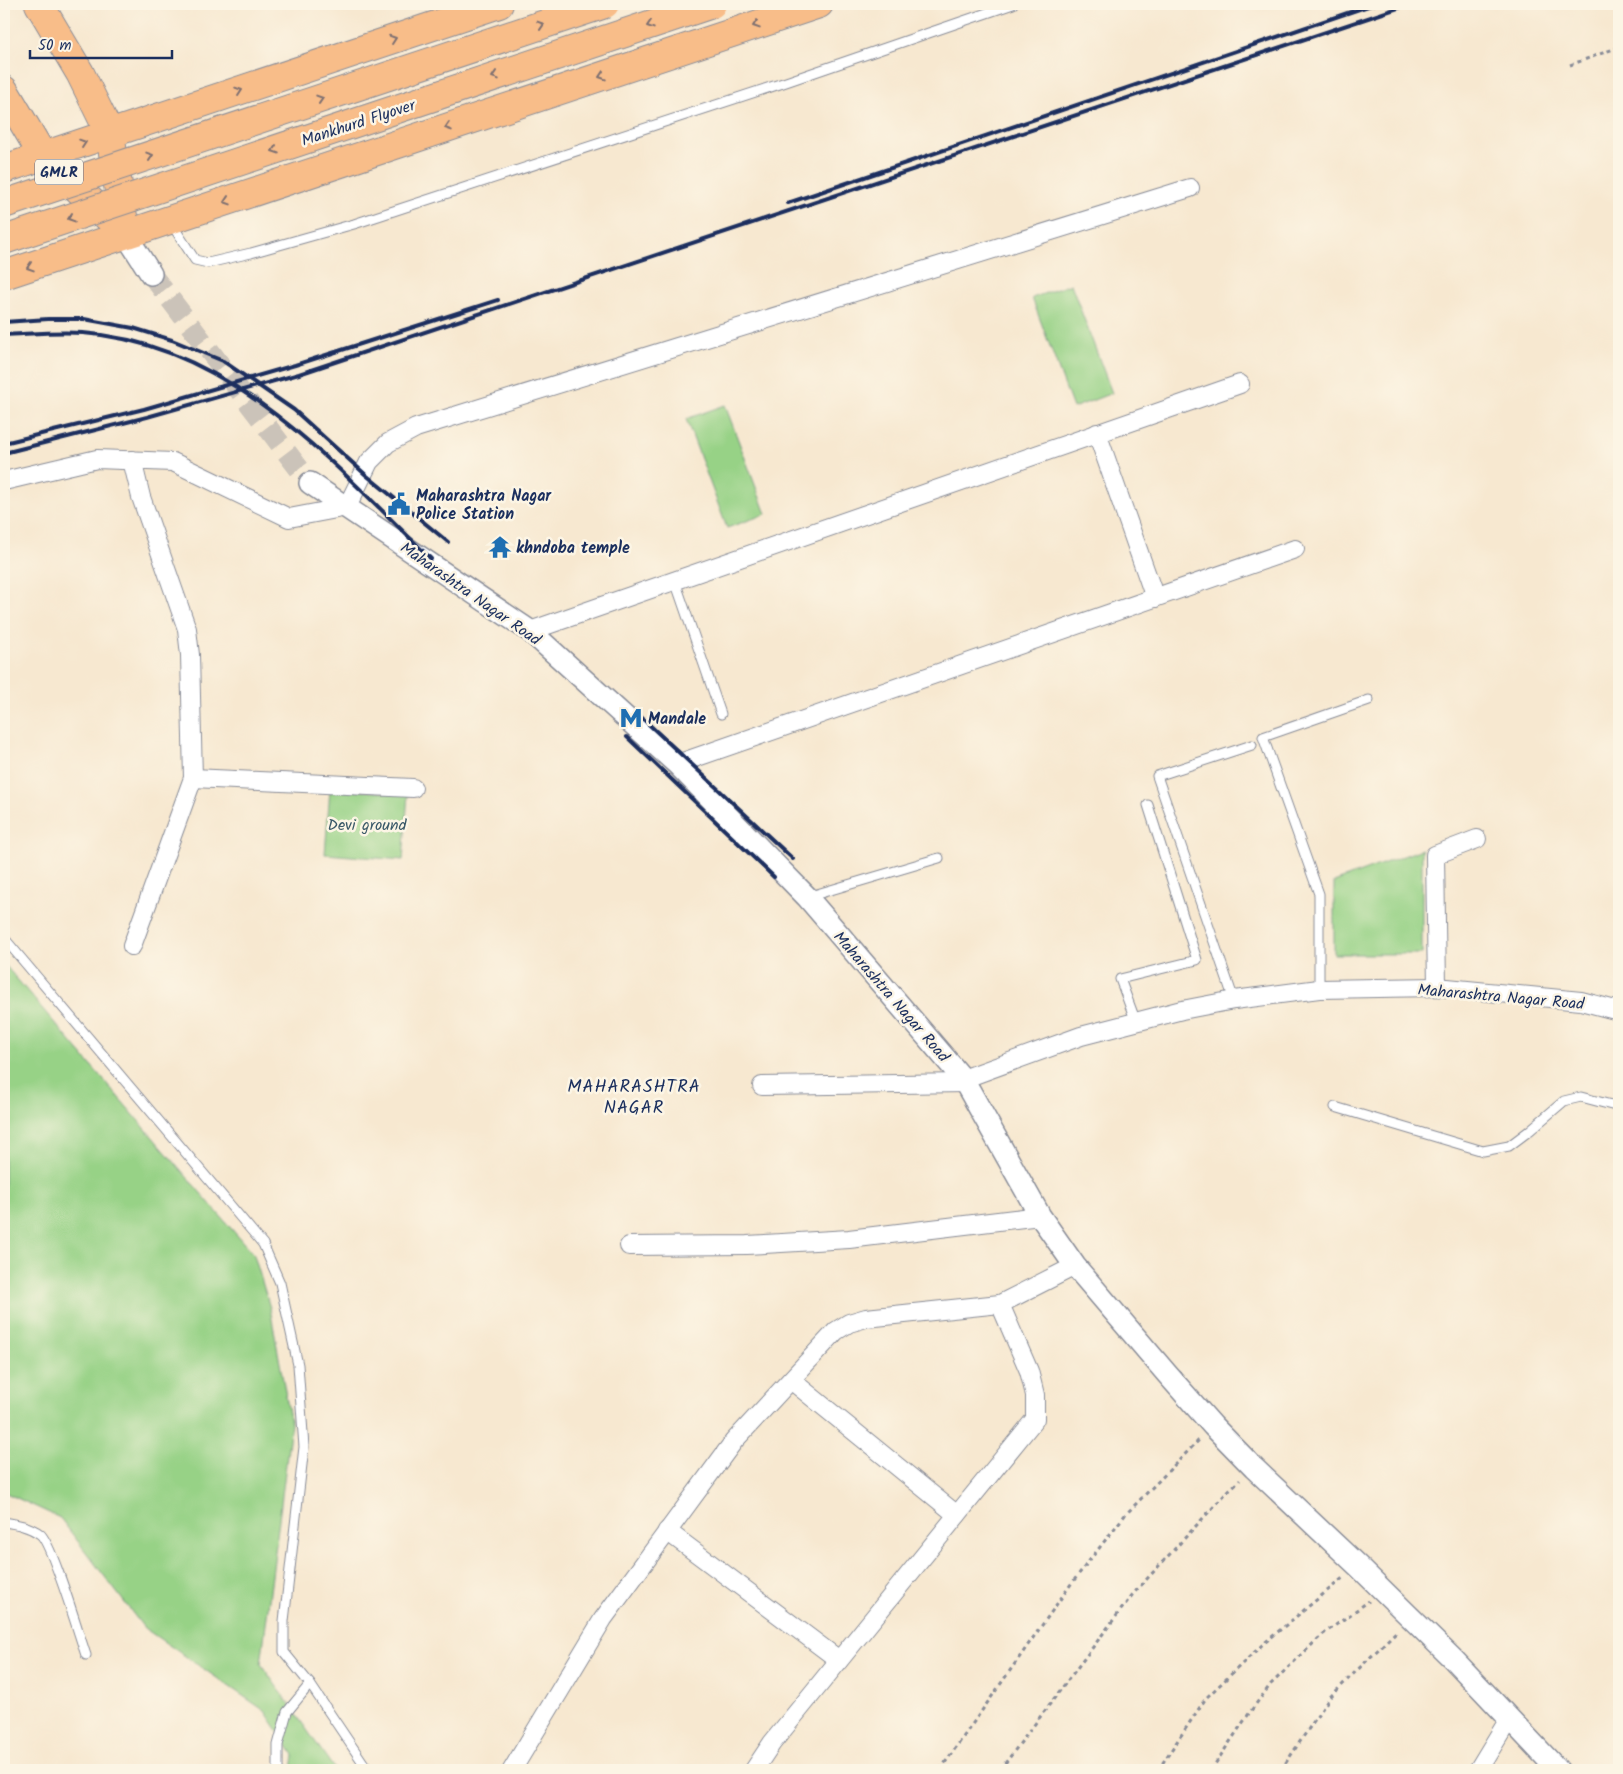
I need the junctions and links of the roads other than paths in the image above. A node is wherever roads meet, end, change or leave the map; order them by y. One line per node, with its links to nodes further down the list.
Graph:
1 (499, 4): 8 (highway, one-way to 1)
2 (605, 4): 12 (highway, Mankhurd Flyover, one-way to 2, bridge)
3 (712, 4): 15 (highway, Mankhurd Flyover, one-way to 15, bridge)
4 (819, 4): 13 (highway, one-way to 13)
5 (1013, 4): 13 (lane)
6 (40, 9): 8 (highway)
7 (5, 99): 9 (highway, GMLR)
8 (110, 134): 9 (highway, one-way to 8); 14 (highway)
9 (43, 156): 10 (highway); 14 (highway, GMLR)
10 (4, 170)
11 (1190, 188): 23 (street)
12 (4, 204)
13 (169, 220): 14 (highway)
14 (126, 234): 16 (street); 17 (highway, one-way to 17)
15 (4, 240)
16 (151, 274)
17 (4, 275)
18 (1240, 384): 19 (street)
19 (1097, 434): 25 (street); 26 (street)
20 (132, 460): 21 (street); 23 (street); 32 (street)
21 (4, 481)
22 (310, 483): 23 (street, Maharashtra Nagar Road)
23 (347, 507): 27 (street, Maharashtra Nagar Road)
24 (1295, 549): 26 (street)
25 (675, 581): 27 (street); 29 (lane)
26 (1155, 598): 31 (street)
27 (530, 631): 31 (street, Maharashtra Nagar Road)
28 (1369, 700): 41 (lane)
29 (721, 714)
30 (1252, 745): 42 (lane)
31 (677, 764): 37 (street, Maharashtra Nagar Road)
32 (192, 778): 33 (street); 39 (street)
33 (413, 788)
34 (1148, 805): 44 (lane)
35 (1476, 839): 40 (street)
36 (939, 858): 37 (lane)
37 (807, 897): 45 (street, Maharashtra Nagar Road)
38 (4, 938): 59 (lane)
39 (132, 946)
40 (1437, 986): 41 (street, Maharashtra Nagar Road); 43 (street, Maharashtra Nagar Road)
41 (1319, 989): 42 (street, Maharashtra Nagar Road)
42 (1234, 1000): 44 (street, Maharashtra Nagar Road)
43 (1619, 1010)
44 (1136, 1022): 45 (street, Maharashtra Nagar Road)
45 (964, 1081): 46 (street); 49 (street)
46 (762, 1086)
47 (1336, 1107): 48 (lane)
48 (1619, 1107)
49 (1040, 1216): 50 (street); 51 (street)
50 (629, 1246)
51 (1075, 1266): 52 (street); 60 (street)
52 (1000, 1304): 53 (street); 54 (street)
53 (791, 1380): 54 (street); 56 (street)
54 (957, 1515): 58 (street)
55 (4, 1522): 57 (lane)
56 (667, 1531): 58 (street); 63 (street)
57 (86, 1655)
58 (839, 1660): 64 (street)
59 (310, 1684): 61 (lane); 62 (lane)
60 (1509, 1719): 65 (street); 66 (street)
61 (278, 1770)
62 (368, 1770)
63 (512, 1770)
64 (754, 1770)
65 (1478, 1770)
66 (1558, 1770)

